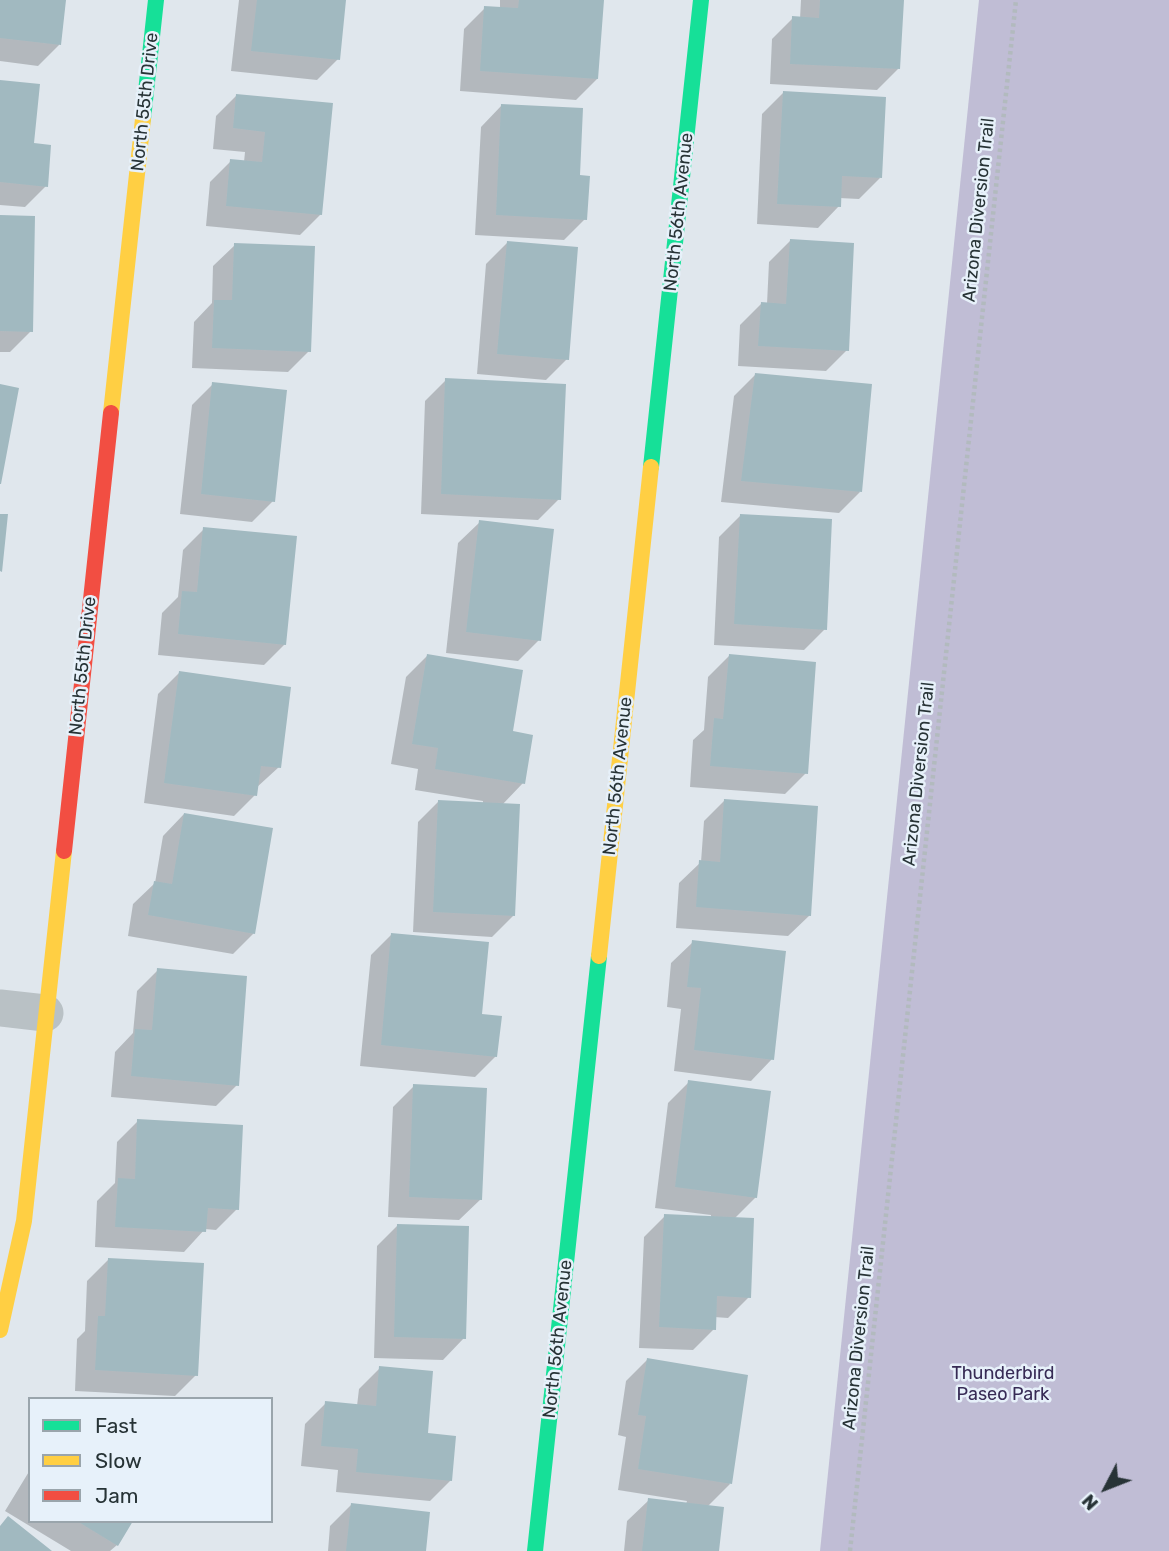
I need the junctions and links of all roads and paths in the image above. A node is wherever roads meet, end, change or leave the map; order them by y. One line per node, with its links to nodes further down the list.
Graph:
1 (156, 0): 5 (street, North 55th Drive)
2 (701, 0): 7 (street, North 56th Avenue)
3 (1016, 0): 8 (path, Arizona Diversion Trail)
4 (0, 1008): 5 (street)
5 (45, 1013): 6 (street, North 55th Drive)
6 (0, 1330)
7 (535, 1551)
8 (850, 1551)

